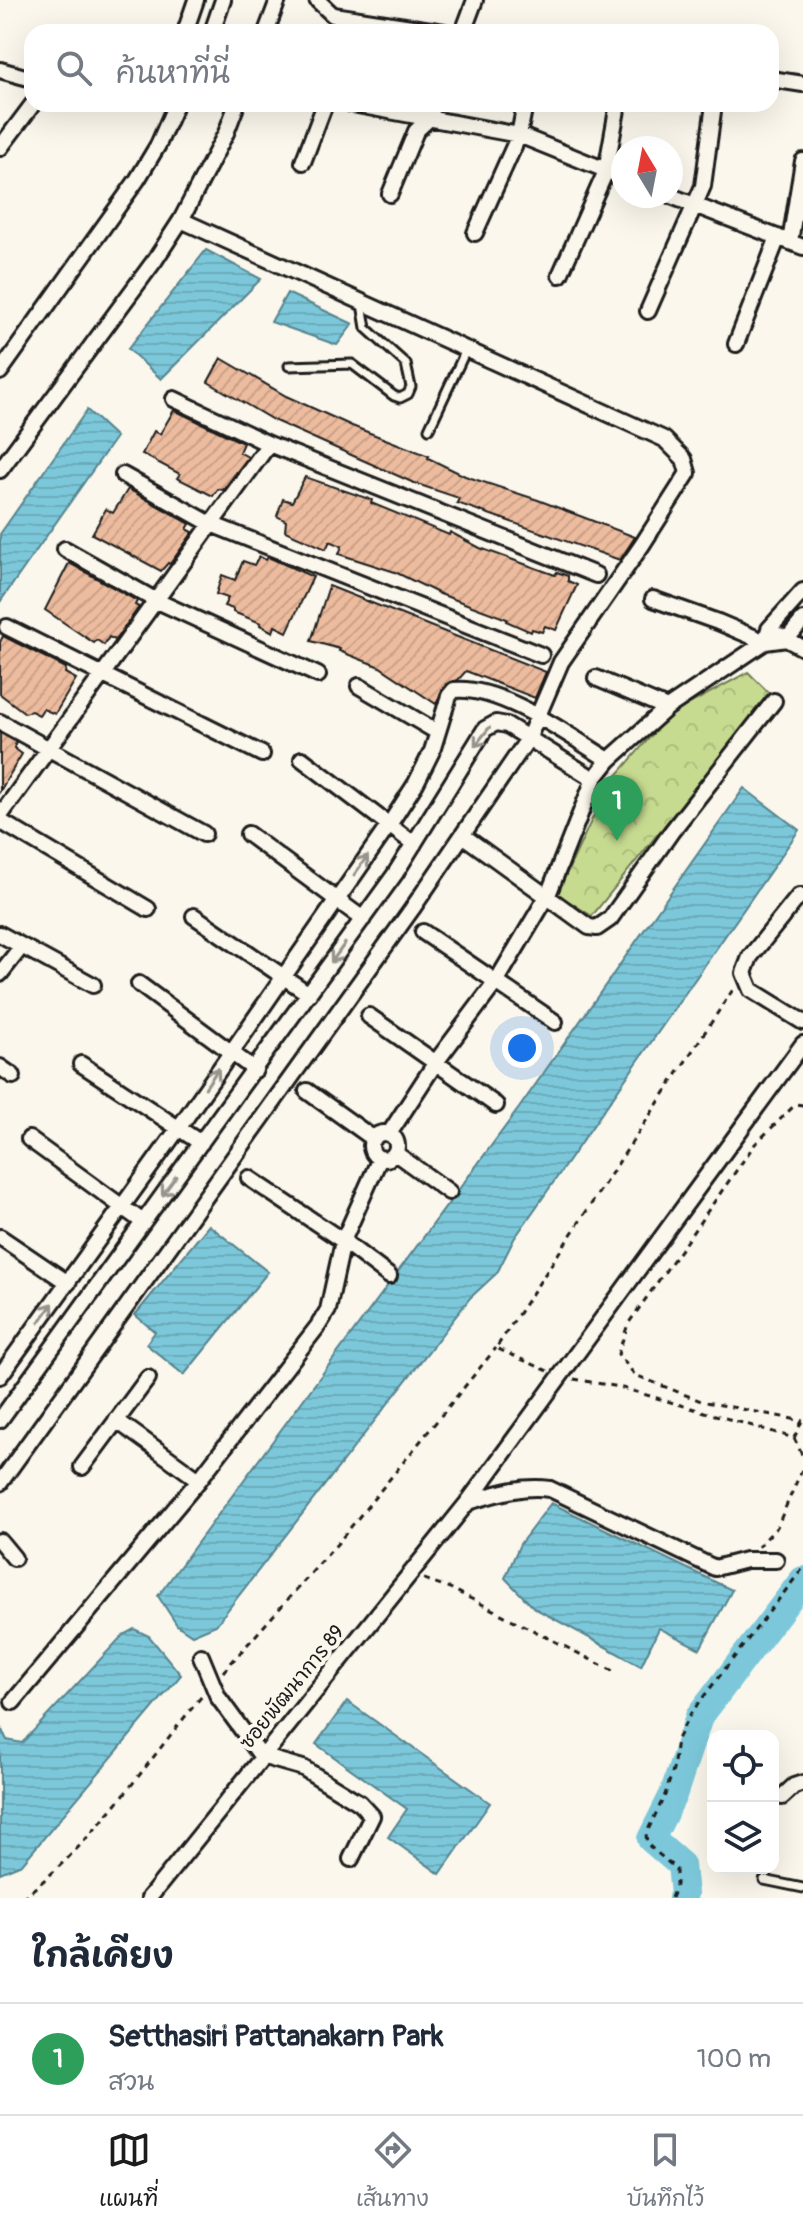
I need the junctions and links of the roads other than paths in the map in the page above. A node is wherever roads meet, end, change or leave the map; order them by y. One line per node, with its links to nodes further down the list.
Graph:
1 (196, 0): 6 (street)
2 (223, 0): 7 (street)
3 (278, 0): 8 (street)
4 (317, 0): 9 (street)
5 (475, 0): 10 (street)
6 (188, 24)
7 (215, 24)
8 (269, 24)
9 (392, 24)
10 (466, 24)
11 (0, 70): 12 (street)
12 (24, 77)
13 (779, 80): 14 (street)
14 (803, 84)
15 (27, 112): 25 (street)
16 (172, 112): 42 (street)
17 (234, 112): 33 (street)
18 (322, 112): 27 (street)
19 (431, 112): 30 (street)
20 (436, 112): 24 (street)
21 (523, 112): 24 (street)
22 (617, 112): 28 (street)
23 (713, 112): 32 (street)
24 (519, 135): 28 (street); 34 (street)
25 (0, 148)
26 (803, 161): 35 (street)
27 (303, 162)
28 (606, 171): 29 (street); 36 (street)
29 (611, 173)
30 (390, 194)
31 (683, 201): 32 (street)
32 (694, 205): 35 (street); 38 (street)
33 (181, 220): 37 (street); 46 (street)
34 (475, 233)
35 (790, 242): 39 (street)
36 (560, 275)
37 (362, 304): 40 (street); 41 (lane)
38 (648, 311)
39 (736, 344)
40 (466, 350): 44 (lane); 66 (street)
41 (289, 366)
42 (0, 372)
43 (174, 399): 45 (street)
44 (429, 429)
45 (269, 444): 48 (street); 50 (street)
46 (0, 470)
47 (123, 475): 48 (street)
48 (211, 524): 53 (street); 59 (street)
49 (65, 549): 53 (street)
50 (596, 575)
51 (803, 591): 56 (street)
52 (653, 599): 56 (street)
53 (155, 600): 60 (street); 61 (street)
54 (803, 620): 57 (street)
55 (7, 627): 60 (street)
56 (767, 636): 57 (street); 65 (street)
57 (787, 639): 58 (street)
58 (803, 648)
59 (541, 655)
60 (100, 675): 70 (street); 71 (street)
61 (318, 675)
62 (596, 678): 65 (street)
63 (359, 686): 68 (street)
64 (774, 701): 81 (street)
65 (667, 708): 73 (street)
66 (537, 715): 68 (street); 69 (street); 73 (street)
67 (0, 722): 70 (street)
68 (437, 732): 76 (street)
69 (528, 739): 74 (street); 80 (street, one-way to 80); 130 (street)
70 (46, 749): 75 (street); 77 (street)
71 (262, 754)
72 (302, 759): 76 (street)
73 (609, 760): 74 (street)
74 (594, 779): 81 (street)
75 (0, 818): 84 (street)
76 (389, 825): 80 (street); 83 (street, one-way to 76)
77 (204, 834)
78 (248, 834): 83 (street)
79 (469, 840): 81 (street)
80 (414, 844): 86 (street)
81 (548, 895): 92 (street)
82 (803, 896): 98 (street)
83 (337, 900): 86 (street); 91 (street)
84 (148, 909)
85 (194, 916): 91 (street)
86 (363, 919): 95 (street, one-way to 95)
87 (423, 932): 92 (street)
88 (0, 934): 89 (street)
89 (22, 946): 90 (street); 94 (street)
90 (0, 974)
91 (284, 978): 95 (street); 100 (street)
92 (496, 982): 97 (street); 101 (street)
93 (139, 984): 100 (street)
94 (93, 985)
95 (309, 994): 104 (street)
96 (369, 1016): 101 (street)
97 (555, 1022)
98 (803, 1022)
99 (803, 1044): 131 (street, ซอยพัฒนาการ 89)
100 (229, 1053): 104 (street); 108 (street, one-way to 100)
101 (436, 1062): 107 (street); 109 (street)
102 (81, 1064): 108 (street)
103 (0, 1067): 105 (street)
104 (255, 1070): 112 (street)
105 (13, 1076)
106 (307, 1091): 111 (street)
107 (496, 1105)
108 (178, 1129): 112 (street); 117 (street)
109 (389, 1134): 111 (street); 113 (street)
110 (29, 1139): 117 (street)
111 (374, 1139): 114 (street)
112 (201, 1143): 118 (street, one-way to 118)
113 (395, 1153): 114 (street); 116 (street)
114 (380, 1158): 120 (street)
115 (249, 1178): 120 (street)
116 (449, 1192)
117 (120, 1207): 118 (street); 122 (street)
118 (143, 1222): 126 (street)
119 (0, 1237): 122 (street)
120 (343, 1241): 121 (street); 129 (street)
121 (389, 1276)
122 (68, 1283): 123 (street, one-way to 122)
123 (6, 1358): 124 (street)
124 (0, 1376)
125 (148, 1378): 127 (street)
126 (0, 1420)
127 (116, 1420): 128 (street); 129 (street)
128 (82, 1467)
129 (199, 1480): 136 (street)
130 (0, 1483)
131 (468, 1502): 134 (street); 137 (street, ซอยพัฒนาการ 89)
132 (0, 1541): 133 (street)
133 (14, 1558)
134 (776, 1560)
135 (201, 1656): 137 (street)
136 (13, 1702)
137 (261, 1756): 140 (street); 143 (street, ซอยพัฒนาการ 89)
138 (803, 1783): 139 (street)
139 (782, 1797)
140 (351, 1859)
141 (764, 1880): 142 (lane)
142 (803, 1888)
143 (149, 1898)

